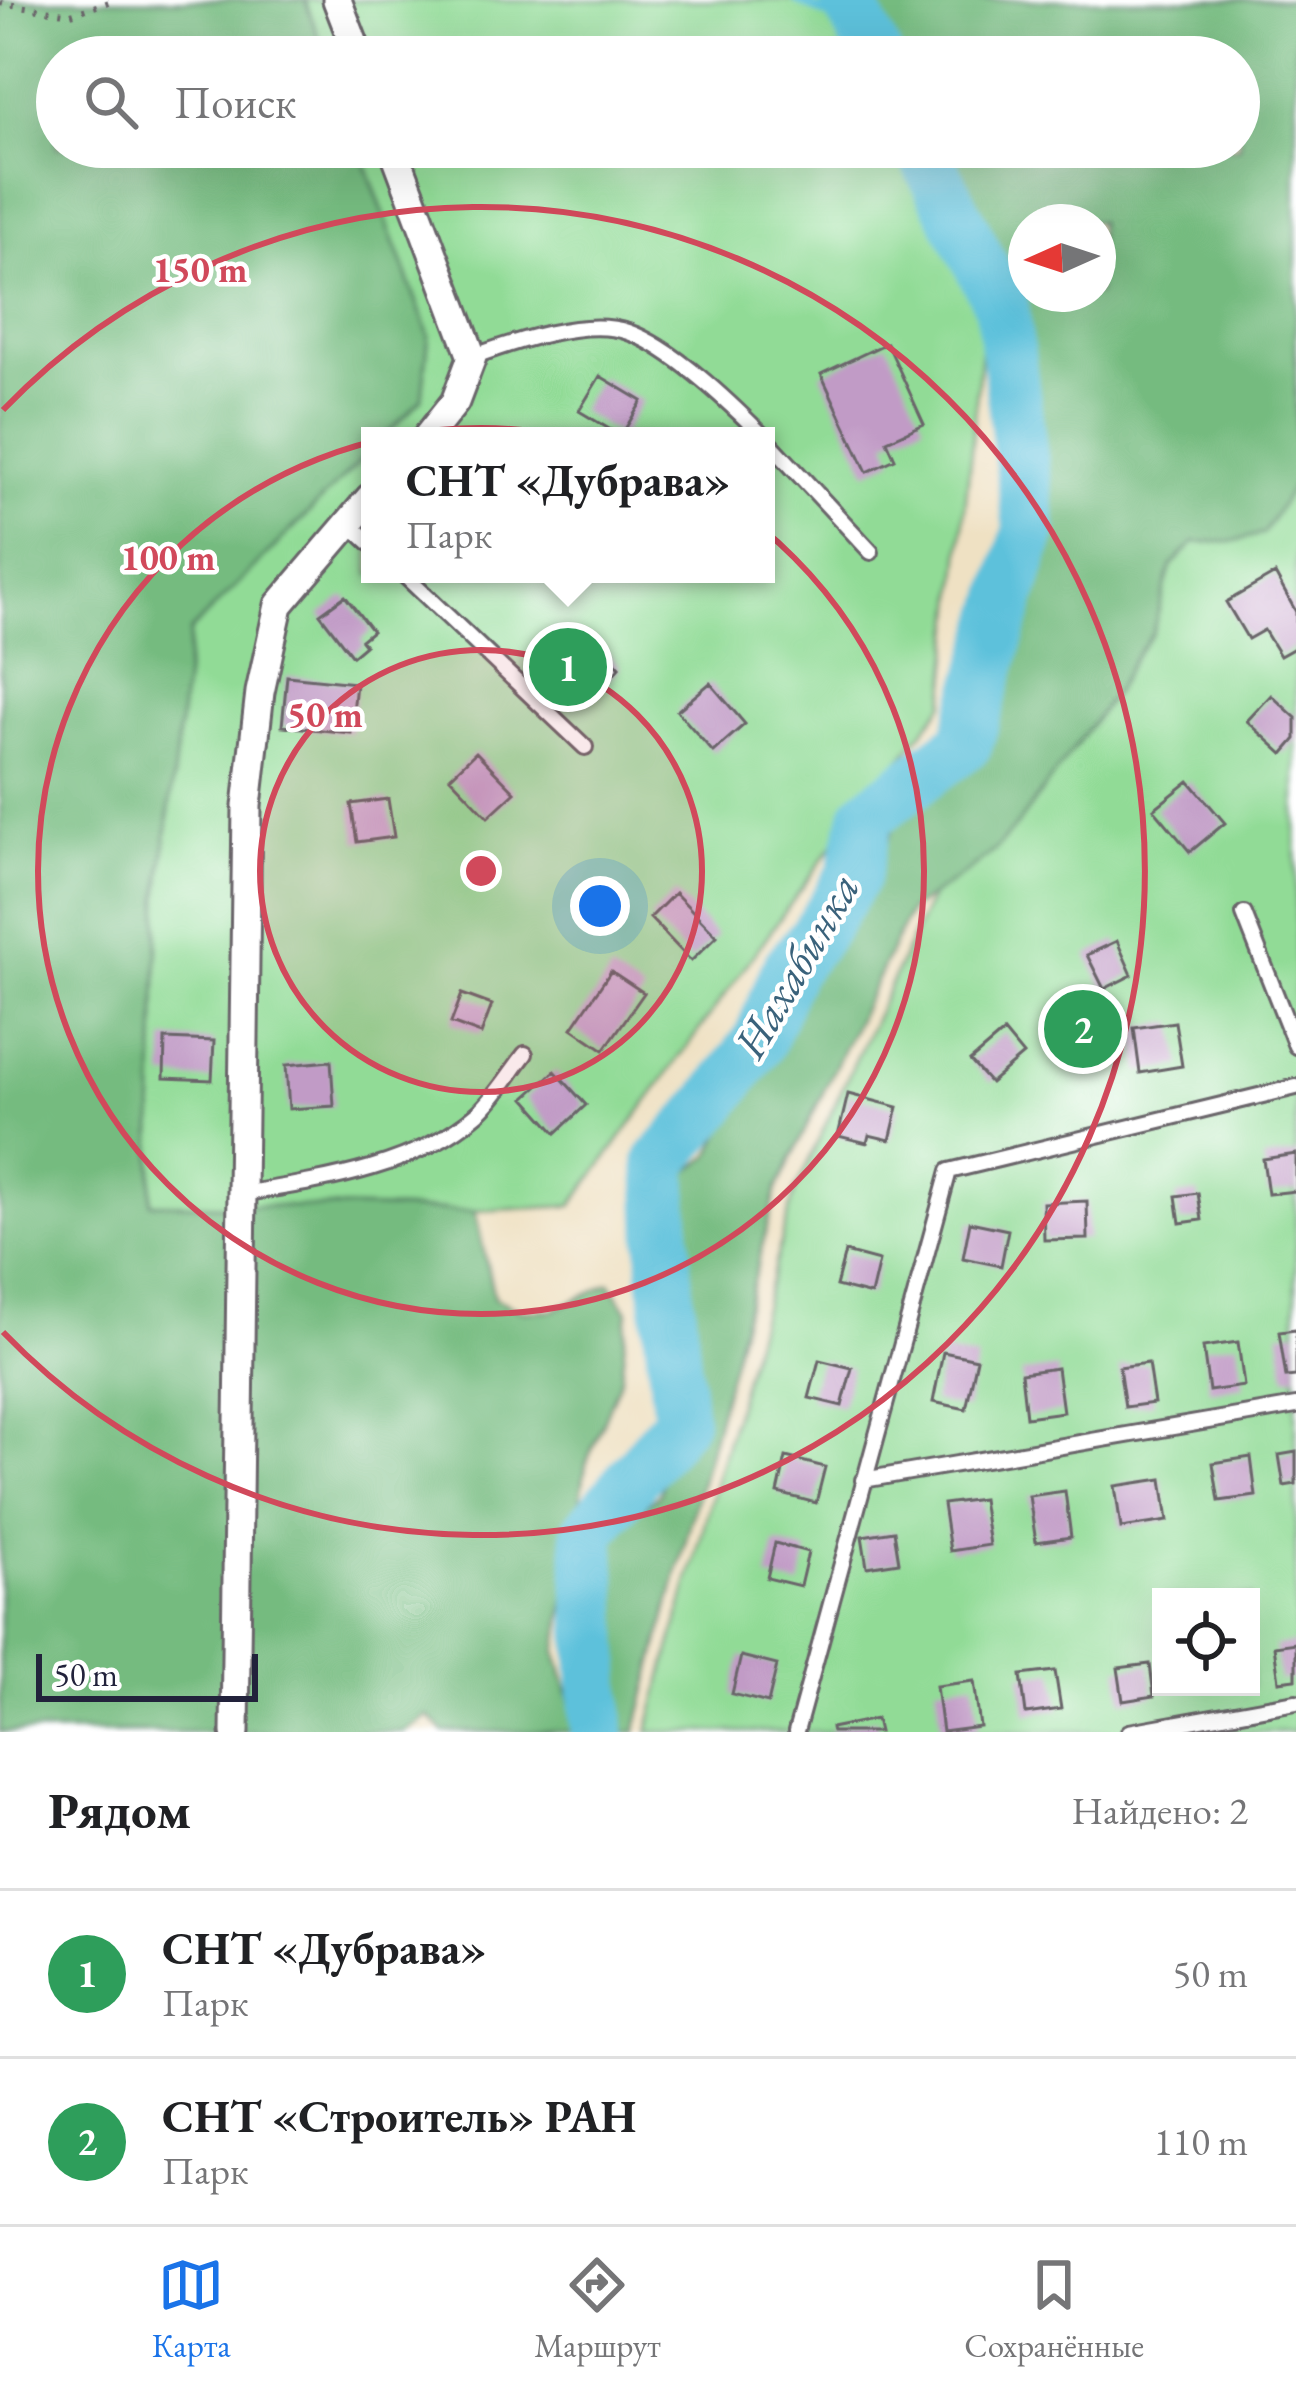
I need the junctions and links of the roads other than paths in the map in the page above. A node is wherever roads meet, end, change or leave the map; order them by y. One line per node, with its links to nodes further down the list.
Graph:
1 (338, 0): 2 (street)
2 (351, 36)
3 (401, 168): 4 (street)
4 (472, 357): 5 (street); 6 (lane)
5 (435, 427)
6 (754, 427)
7 (775, 449): 11 (lane)
8 (361, 507): 9 (street)
9 (347, 522): 10 (lane); 18 (street)
10 (361, 535)
11 (871, 552)
12 (412, 583): 13 (lane)
13 (585, 747)
14 (1244, 914): 15 (lane)
15 (1296, 1046)
16 (525, 1054): 18 (lane)
17 (1296, 1087): 20 (lane)
18 (241, 1194): 22 (street)
19 (1296, 1406): 20 (lane)
20 (863, 1480): 23 (lane)
21 (1296, 1702): 24 (lane)
22 (235, 1732)
23 (796, 1732)
24 (1129, 1732)

